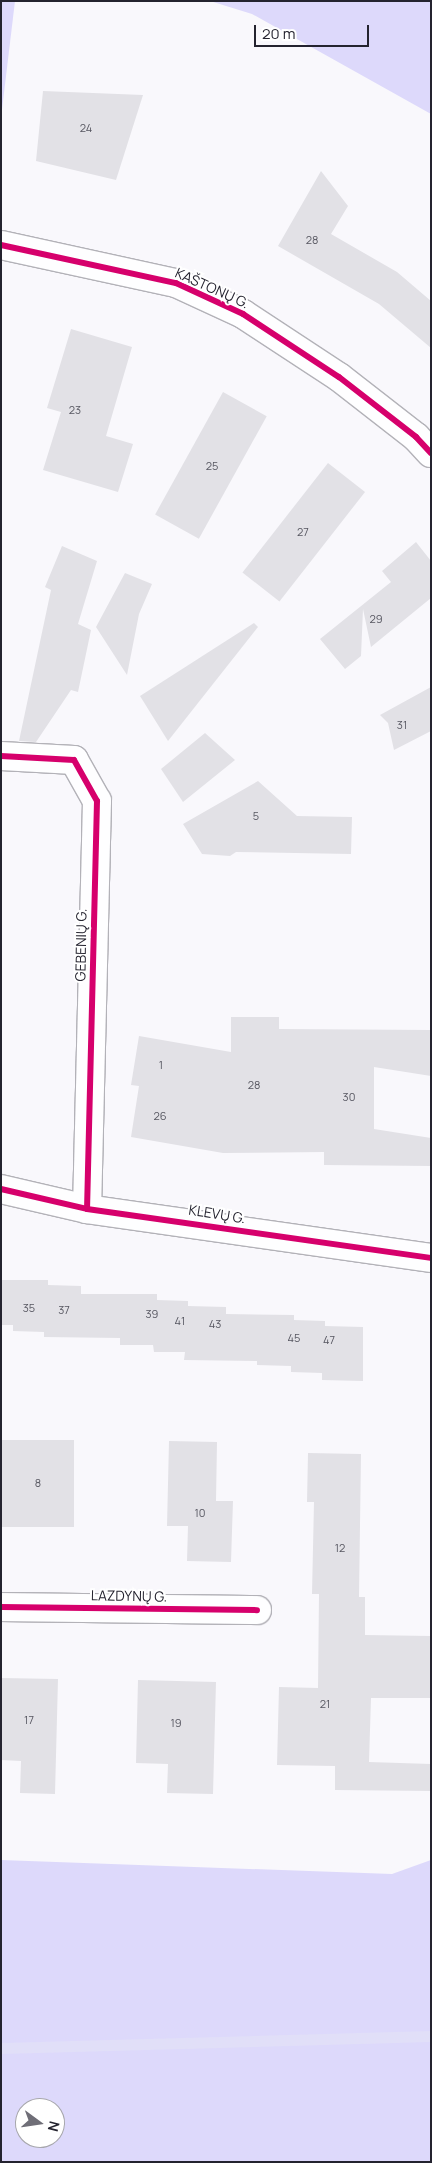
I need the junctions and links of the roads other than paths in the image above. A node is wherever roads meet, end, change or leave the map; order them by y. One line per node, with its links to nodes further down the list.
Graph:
1 (1, 245): 2 (street, KAŠTONŲ G.)
2 (431, 453)
3 (1, 756): 5 (street, GEBENIŲ G.)
4 (1, 1189): 5 (street, KLEVŲ G.)
5 (87, 1209): 6 (street, KLEVŲ G.)
6 (431, 1258)
7 (1, 1607): 8 (street, LAZDYNŲ G.)
8 (257, 1610)

